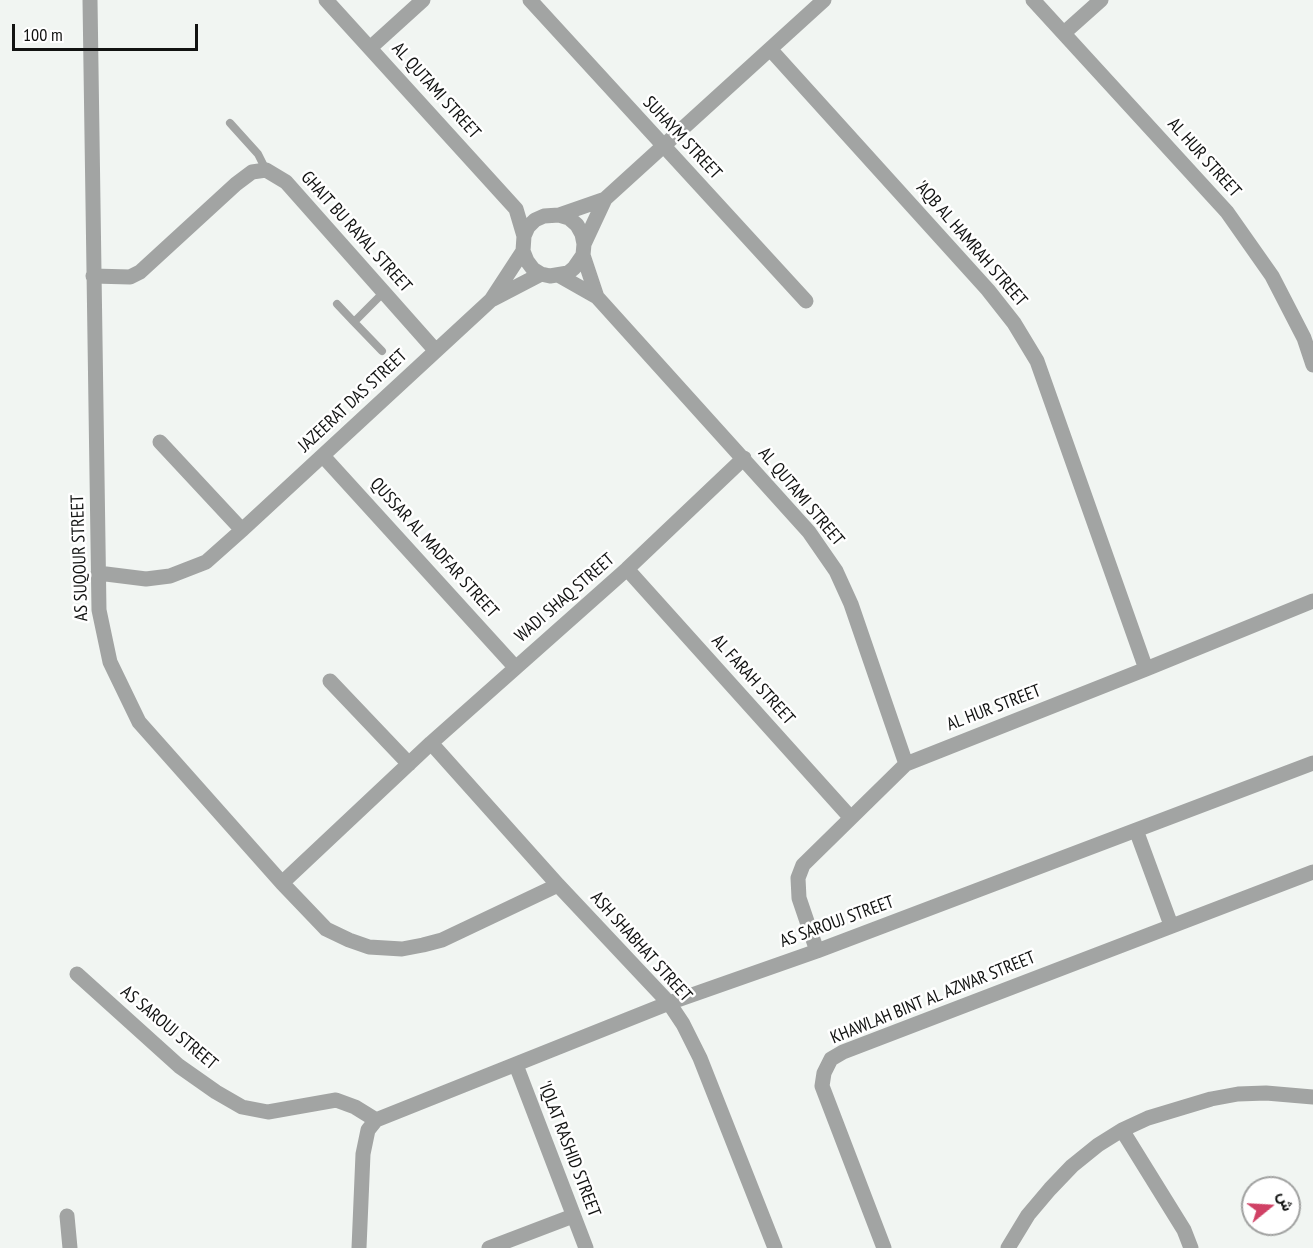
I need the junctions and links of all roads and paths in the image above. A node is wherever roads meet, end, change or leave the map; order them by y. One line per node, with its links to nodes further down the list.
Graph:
1 (90, 0): 20 (street, AS SUQOUR STREET)
2 (326, 0): 9 (street, AL QUTAMI STREET)
3 (423, 0): 9 (street)
4 (530, 0): 12 (street, SUHAYM STREET)
5 (824, 0): 10 (street)
6 (1033, 0): 8 (street, AL HUR STREET)
7 (1101, 0): 8 (street)
8 (1064, 33): 30 (street, AL HUR STREET)
9 (370, 48): 15 (street, AL QUTAMI STREET)
10 (770, 49): 12 (street); 39 (street, 'AQB AL HAMRAH STREET)
11 (230, 123): 13 (lane)
12 (663, 146): 14 (street); 25 (street, SUHAYM STREET)
13 (266, 170): 20 (street); 22 (street, GHAIT BU RAYAL STREET)
14 (605, 199): 16 (street); 18 (street)
15 (516, 209): 16 (street); 17 (street, AL QUTAMI STREET)
16 (551, 215): 17 (street); 18 (street)
17 (523, 244): 19 (street); 24 (street, JAZEERAT DAS STREET)
18 (584, 249): 21 (street); 23 (street, AL QUTAMI STREET)
19 (541, 274): 21 (street); 24 (street, JAZEERAT DAS STREET)
20 (93, 276): 36 (street, AS SUQOUR STREET)
21 (560, 276): 23 (street, AL QUTAMI STREET)
22 (384, 292): 27 (lane); 28 (street, GHAIT BU RAYAL STREET)
23 (597, 297): 33 (street, AL QUTAMI STREET)
24 (491, 300): 28 (street, JAZEERAT DAS STREET)
25 (806, 301)
26 (338, 304): 27 (lane)
27 (354, 322): 29 (lane)
28 (435, 350): 32 (street, JAZEERAT DAS STREET)
29 (382, 351)
30 (1313, 365)
31 (160, 442): 34 (street)
32 (323, 456): 34 (street, JAZEERAT DAS STREET); 38 (street, QUSSAR AL MADFAR STREET)
33 (744, 458): 35 (street, WADI SHAQ STREET); 44 (street, AL QUTAMI STREET)
34 (242, 530): 36 (street, JAZEERAT DAS STREET)
35 (627, 569): 38 (street, WADI SHAQ STREET); 45 (street, AL FARAH STREET)
36 (98, 573): 48 (street, AS SUQOUR STREET)
37 (1313, 601): 39 (street, AL HUR STREET)
38 (515, 667): 41 (street, WADI SHAQ STREET)
39 (1146, 669): 44 (street, AL HUR STREET)
40 (330, 681): 43 (street)
41 (431, 743): 43 (street, WADI SHAQ STREET); 49 (street, ASH SHABHAT STREET)
42 (1313, 763): 46 (street, AS SAROUJ STREET)
43 (408, 764): 48 (street, WADI SHAQ STREET)
44 (906, 764): 45 (street, AL HUR STREET)
45 (850, 817): 51 (street, AL HUR STREET)
46 (1136, 830): 50 (street); 51 (street, AS SAROUJ STREET)
47 (1313, 872): 50 (street, KHAWLAH BINT AL AZWAR STREET)
48 (282, 883): 49 (street, AS SUQOUR STREET)
49 (558, 885): 53 (street, ASH SHABHAT STREET)
50 (1171, 925): 65 (street, KHAWLAH BINT AL AZWAR STREET)
51 (817, 951): 53 (street, AS SAROUJ STREET)
52 (77, 974): 56 (street, AS SAROUJ STREET)
53 (669, 1003): 54 (street, AS SAROUJ STREET); 64 (street, ASH SHABHAT STREET)
54 (516, 1065): 56 (street, AS SAROUJ STREET); 59 (street, 'IQLAT RASHID STREET)
55 (1313, 1097): 57 (street)
56 (376, 1120): 61 (street)
57 (1122, 1130): 66 (street); 67 (street)
58 (68, 1216): 60 (street)
59 (573, 1216): 62 (street); 63 (street, 'IQLAT RASHID STREET)
60 (70, 1248)
61 (358, 1248)
62 (489, 1248)
63 (586, 1248)
64 (776, 1248)
65 (884, 1248)
66 (1008, 1248)
67 (1191, 1248)

